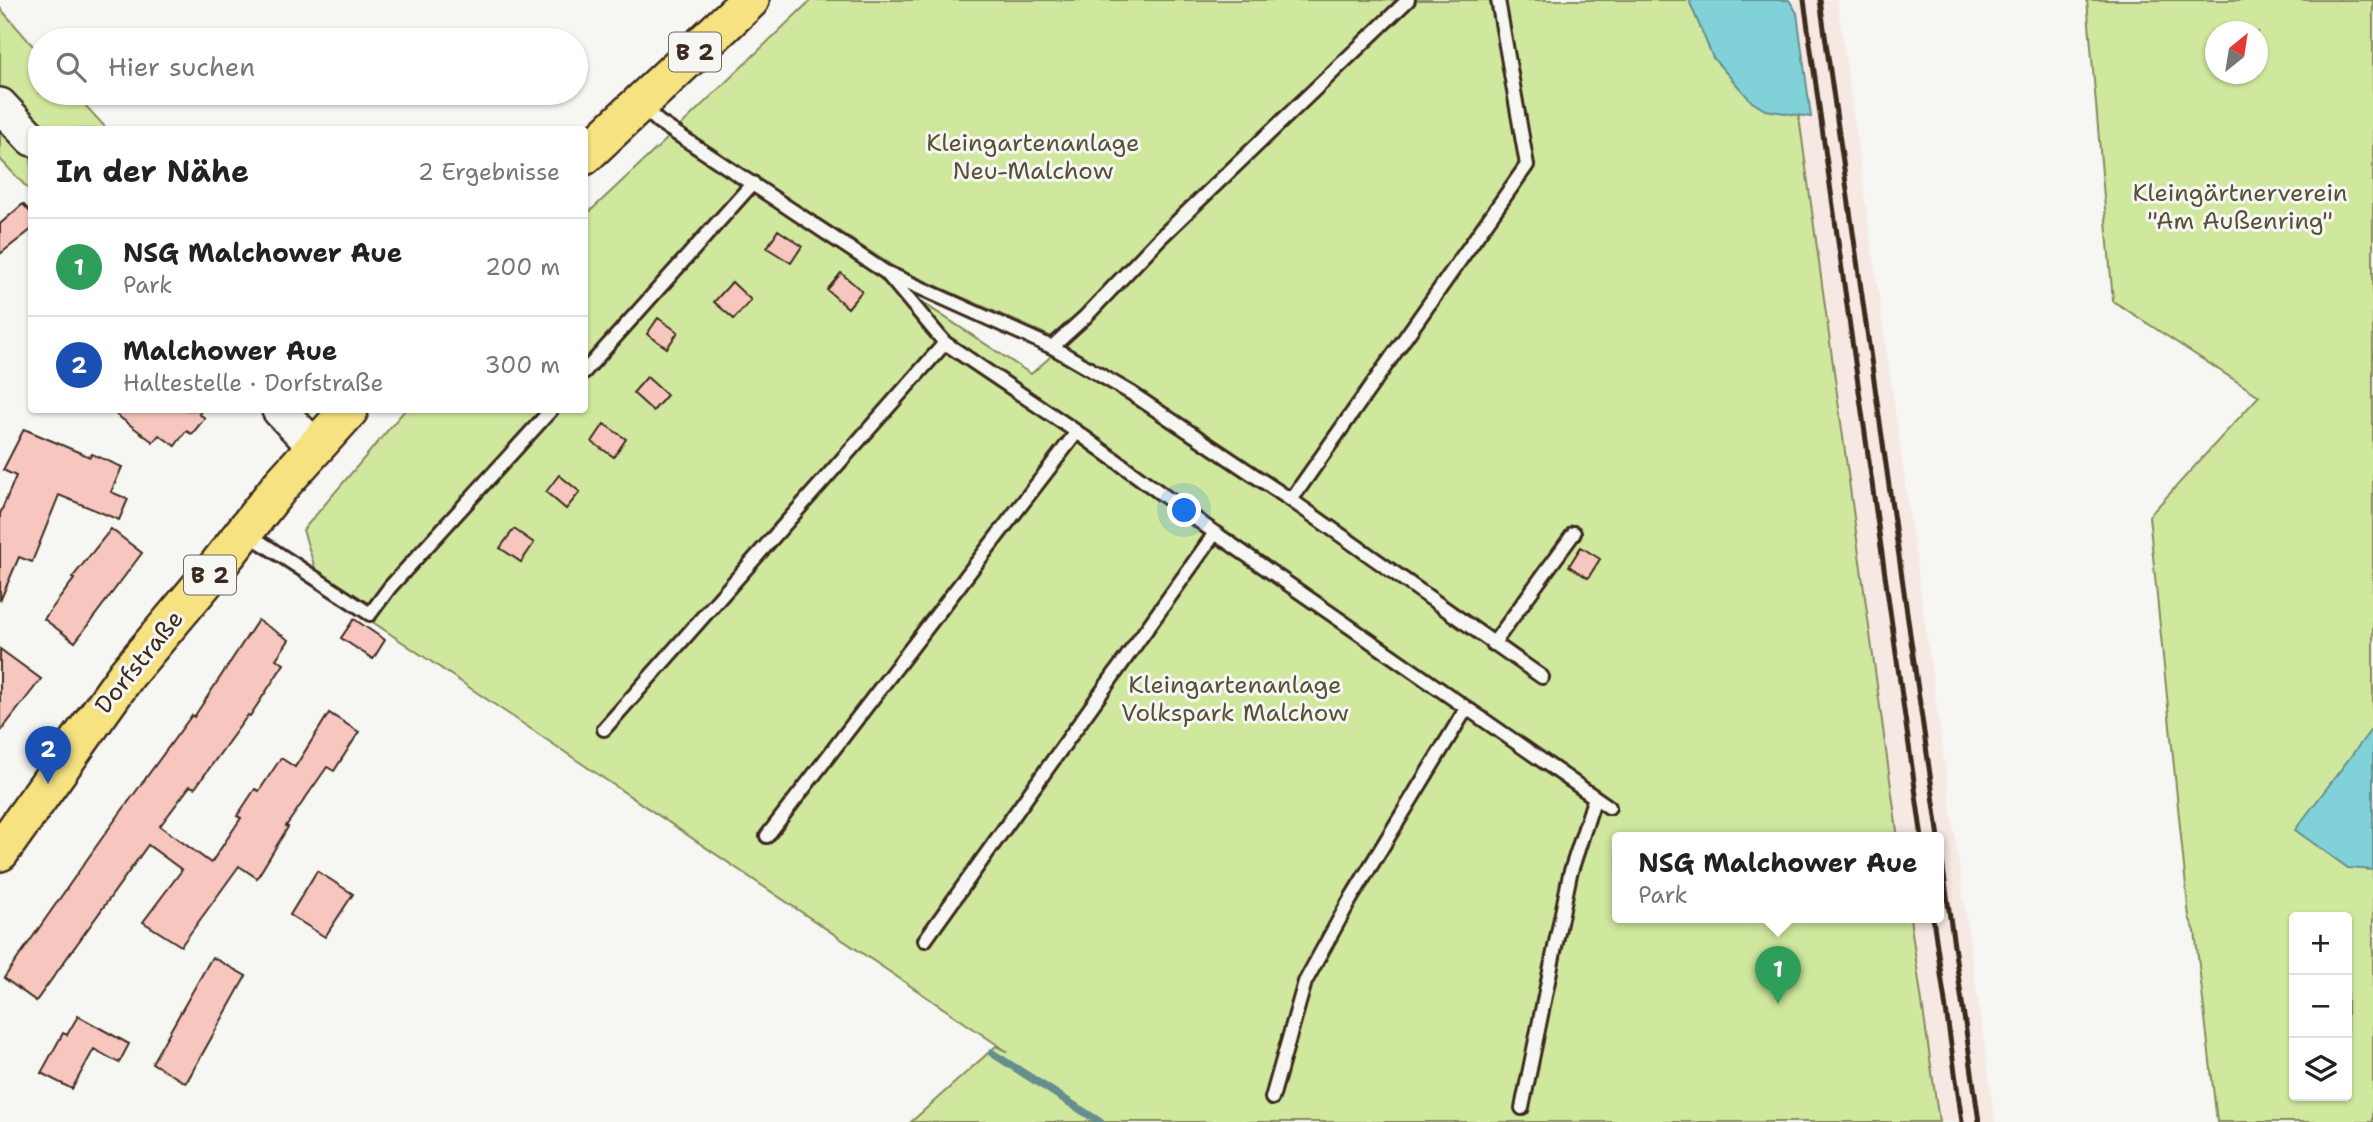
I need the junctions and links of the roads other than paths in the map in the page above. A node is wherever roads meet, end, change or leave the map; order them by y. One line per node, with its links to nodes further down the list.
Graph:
1 (750, 0): 5 (main road, B 2)
2 (1408, 0): 11 (lane)
3 (1498, 0): 18 (lane)
4 (0, 104): 6 (main road)
5 (640, 104): 7 (main road, B 2); 8 (lane)
6 (28, 135)
7 (588, 152)
8 (752, 183): 9 (lane); 12 (lane)
9 (885, 272): 10 (lane); 11 (lane)
10 (944, 343): 16 (lane); 25 (lane)
11 (1052, 347): 18 (lane)
12 (588, 368)
13 (282, 413): 17 (main road)
14 (346, 413): 17 (main road, B 2)
15 (548, 413): 19 (lane)
16 (1077, 432): 20 (lane); 28 (lane)
17 (315, 447): 19 (main road, Dorfstraße / B 2)
18 (1291, 500): 22 (lane)
19 (245, 531): 29 (main road, Dorfstraße / B 2)
20 (1215, 533): 24 (lane); 30 (lane)
21 (1574, 533): 22 (lane)
22 (1493, 644): 23 (lane)
23 (1542, 677)
24 (1466, 709): 26 (lane); 31 (lane)
25 (604, 729)
26 (1595, 797): 27 (lane); 32 (lane)
27 (1609, 807)
28 (767, 836)
29 (0, 852)
30 (925, 940)
31 (1272, 1098)
32 (1522, 1108)

